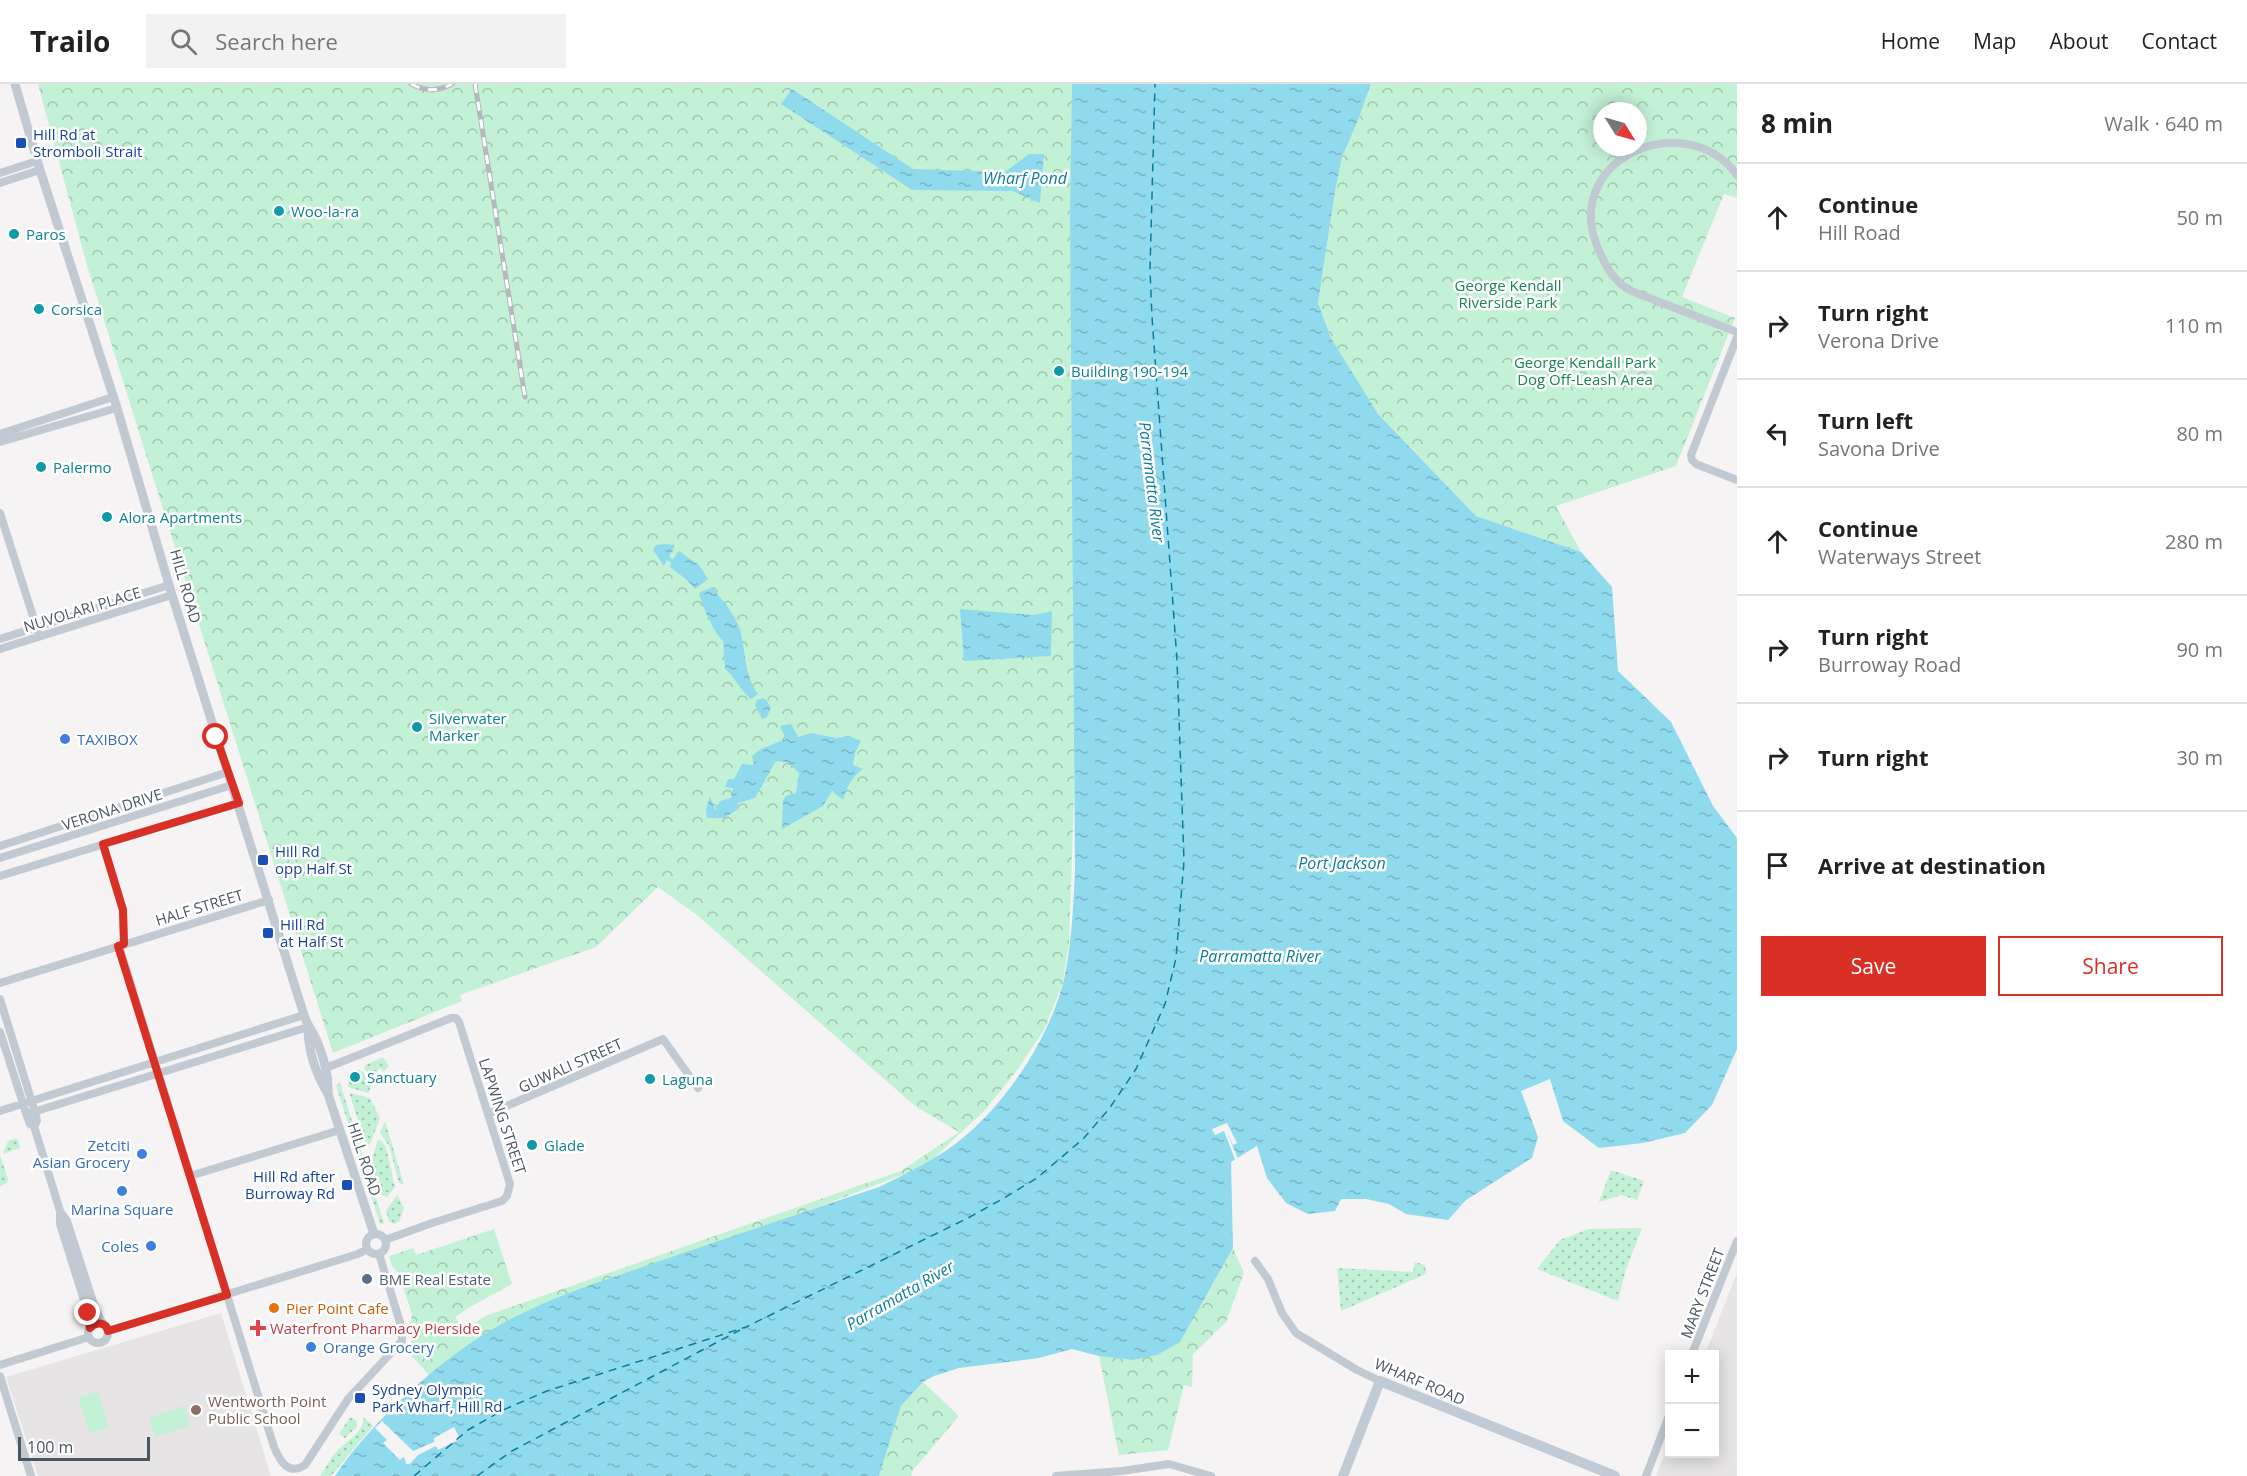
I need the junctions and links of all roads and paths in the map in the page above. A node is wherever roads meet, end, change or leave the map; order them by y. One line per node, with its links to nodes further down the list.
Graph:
1 (15, 84): 2 (street, HILL ROAD)
2 (39, 166): 3 (street); 5 (street); 7 (street, HILL ROAD)
3 (0, 173)
4 (1737, 174): 6 (street)
5 (0, 183)
6 (1737, 335): 11 (street)
7 (113, 397): 8 (street, HILL ROAD); 9 (street)
8 (117, 408): 10 (street); 13 (street, HILL ROAD)
9 (0, 434)
10 (0, 442)
11 (1737, 480)
12 (0, 513): 15 (street)
13 (170, 585): 14 (street, HILL ROAD); 15 (street, NUVOLARI PLACE)
14 (172, 596): 16 (street, NUVOLARI PLACE); 19 (street, HILL ROAD)
15 (36, 628): 16 (street); 17 (street, NUVOLARI PLACE)
16 (39, 637): 18 (street, NUVOLARI PLACE)
17 (0, 639)
18 (0, 649)
19 (228, 772): 20 (street, HILL ROAD); 22 (street, VERONA DRIVE)
20 (232, 785): 21 (street, HILL ROAD); 23 (street, VERONA DRIVE)
21 (239, 803): 24 (street, VERONA DRIVE); 28 (street, HILL ROAD)
22 (93, 816): 23 (street); 25 (street, VERONA DRIVE)
23 (97, 828): 26 (street, VERONA DRIVE)
24 (103, 844): 27 (street, VERONA DRIVE); 29 (street)
25 (0, 846)
26 (0, 858)
27 (0, 876)
28 (269, 900): 29 (street, HALF STREET); 32 (street, HILL ROAD)
29 (121, 945): 30 (street, HALF STREET); 35 (street)
30 (0, 983)
31 (0, 999): 40 (street)
32 (304, 1015): 33 (street, HILL ROAD); 35 (street)
33 (308, 1027): 36 (street, HILL ROAD); 37 (street); 39 (street, HILL ROAD)
34 (0, 1032): 40 (street)
35 (154, 1062): 37 (street); 40 (street)
36 (326, 1068): 39 (street, HILL ROAD); 43 (street, LAPWING STREET)
37 (158, 1073): 42 (street); 45 (street)
38 (698, 1088): 43 (street, GUWALI STREET)
39 (328, 1094): 44 (street, HILL ROAD)
40 (27, 1102): 41 (street); 42 (street)
41 (0, 1110)
42 (31, 1113): 46 (street)
43 (488, 1114): 48 (street, LAPWING STREET)
44 (340, 1130): 45 (street); 47 (street, HILL ROAD)
45 (190, 1176): 53 (street)
46 (60, 1211): 54 (street); 55 (street)
47 (374, 1234): 48 (street); 50 (street)
48 (385, 1240): 51 (street)
49 (1737, 1241): 58 (street, MARY STREET)
50 (367, 1249): 51 (street); 53 (street)
51 (379, 1254): 53 (street)
52 (1255, 1261): 61 (street, WHARF ROAD)
53 (227, 1295): 56 (street)
54 (103, 1324): 55 (street); 56 (street)
55 (90, 1328): 57 (street)
56 (108, 1331): 57 (street)
57 (89, 1337): 59 (street)
58 (1694, 1350)
59 (0, 1365)
60 (0, 1376): 63 (street)
61 (1380, 1381): 66 (main road); 67 (main road, WHARF ROAD)
62 (1665, 1426): 68 (street)
63 (31, 1476)
64 (1056, 1476): 65 (street)
65 (1211, 1476)
66 (1343, 1476)
67 (1615, 1476)
68 (1646, 1476)

